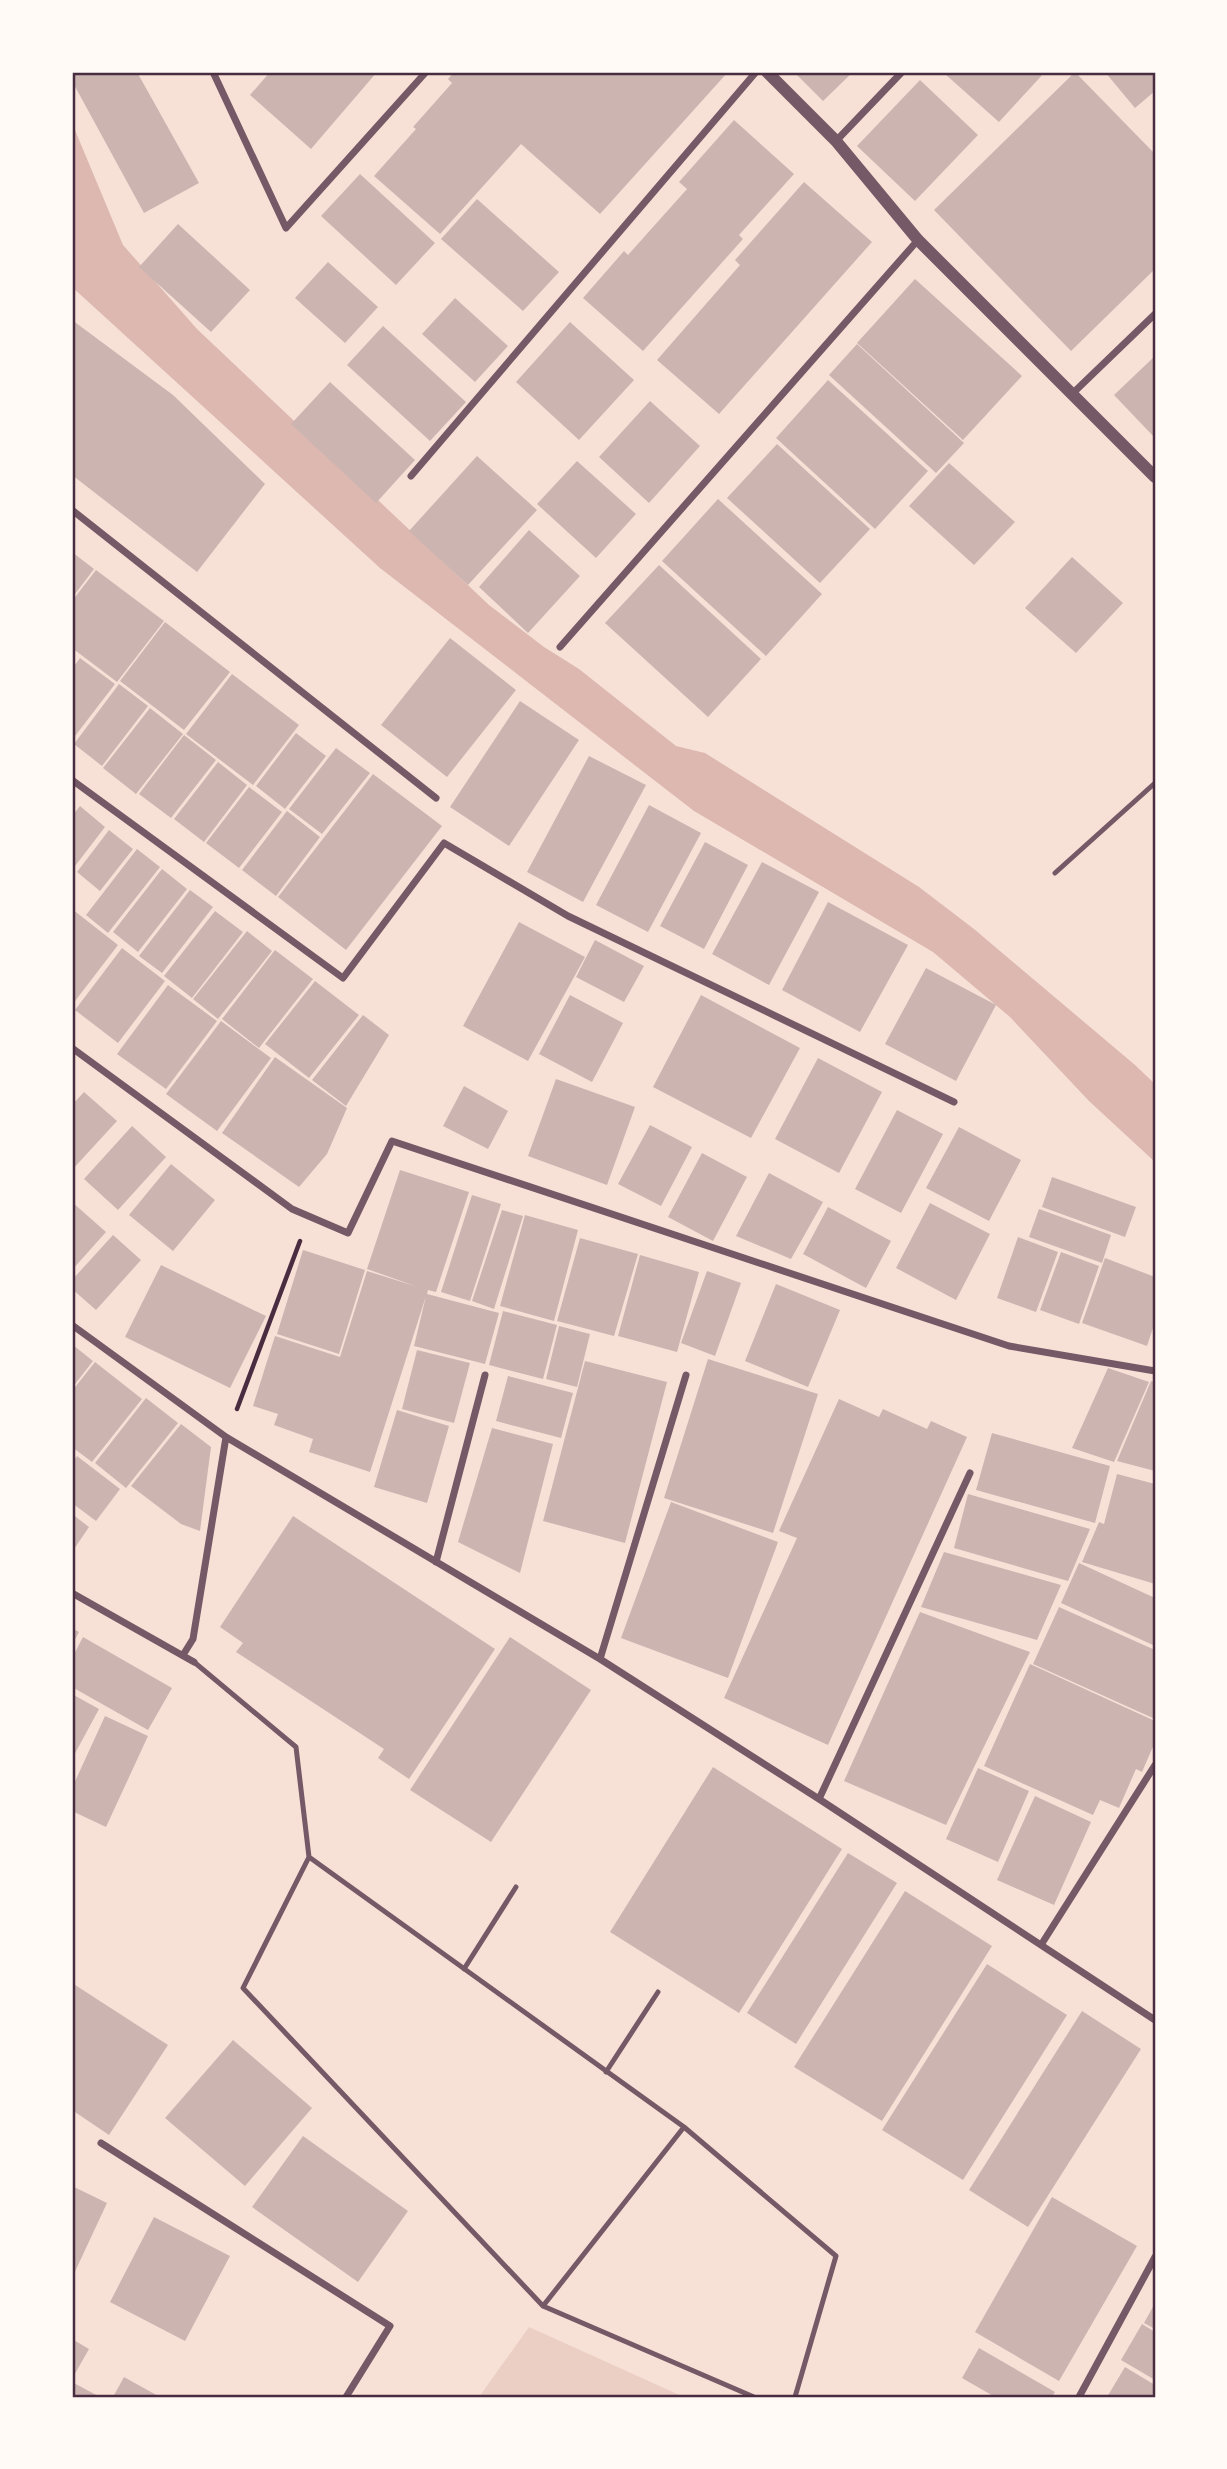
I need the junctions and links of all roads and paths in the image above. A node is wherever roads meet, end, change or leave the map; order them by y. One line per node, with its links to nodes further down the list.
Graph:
1 (213, 72): 2 (street)
2 (426, 72)
3 (756, 72): 10 (street)
4 (767, 72): 6 (street)
5 (902, 72): 6 (street)
6 (836, 141): 7 (street)
7 (918, 240): 9 (street); 13 (street)
8 (1155, 314): 9 (street)
9 (1072, 394): 11 (street)
10 (411, 476)
11 (1155, 477)
12 (72, 510): 16 (street)
13 (560, 647)
14 (72, 780): 19 (street)
15 (1155, 783): 17 (lane)
16 (436, 798)
17 (1055, 873)
18 (72, 1048): 20 (street)
19 (954, 1102)
20 (309, 1217): 22 (street); 25 (path)
21 (72, 1325): 25 (street)
22 (1155, 1371)
23 (485, 1375): 27 (street)
24 (686, 1375): 30 (street)
25 (226, 1437): 27 (street); 29 (street)
26 (970, 1473): 33 (street)
27 (436, 1562): 30 (street)
28 (72, 1593): 29 (street)
29 (183, 1656): 31 (street)
30 (600, 1659): 33 (street)
31 (194, 1662): 34 (lane)
32 (1155, 1765): 36 (street)
33 (819, 1799): 36 (street)
34 (309, 1857): 37 (lane); 44 (lane)
35 (516, 1886): 37 (lane)
36 (1041, 1945): 39 (street)
37 (464, 1969): 40 (lane)
38 (658, 1992): 40 (lane)
39 (1155, 2020)
40 (606, 2072): 41 (lane)
41 (684, 2127): 44 (lane); 47 (lane)
42 (101, 2143): 45 (street)
43 (1155, 2257): 48 (street)
44 (543, 2306): 46 (lane)
45 (346, 2397)
46 (754, 2397)
47 (795, 2397)
48 (1079, 2397)

